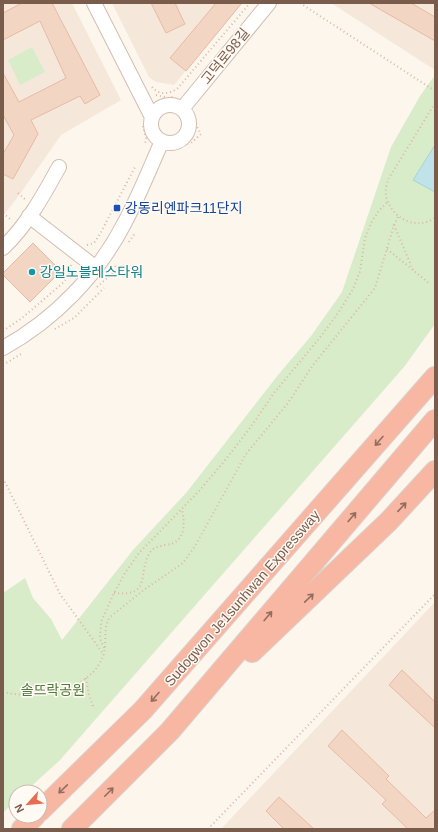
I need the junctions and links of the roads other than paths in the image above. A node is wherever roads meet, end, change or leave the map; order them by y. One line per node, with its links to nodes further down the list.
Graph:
1 (94, 3): 4 (street)
2 (269, 3): 3 (street, 고덕로98길)
3 (188, 110): 4 (street); 5 (street)
4 (147, 122): 5 (street)
5 (162, 141): 9 (street)
6 (59, 167): 7 (street)
7 (29, 216): 8 (street); 9 (street)
8 (3, 248)
9 (96, 268): 10 (street)
10 (3, 348)
11 (435, 360): 13 (highway)
12 (435, 377): 13 (highway, Sudogwon Je1sunhwan Expressway)
13 (404, 411): 17 (highway, Sudogwon Je1sunhwan Expressway, one-way to 17)
14 (435, 420): 16 (highway, one-way to 14)
15 (435, 471): 16 (highway, one-way to 15)
16 (170, 731): 18 (highway, one-way to 16)
17 (48, 803)
18 (72, 829)

